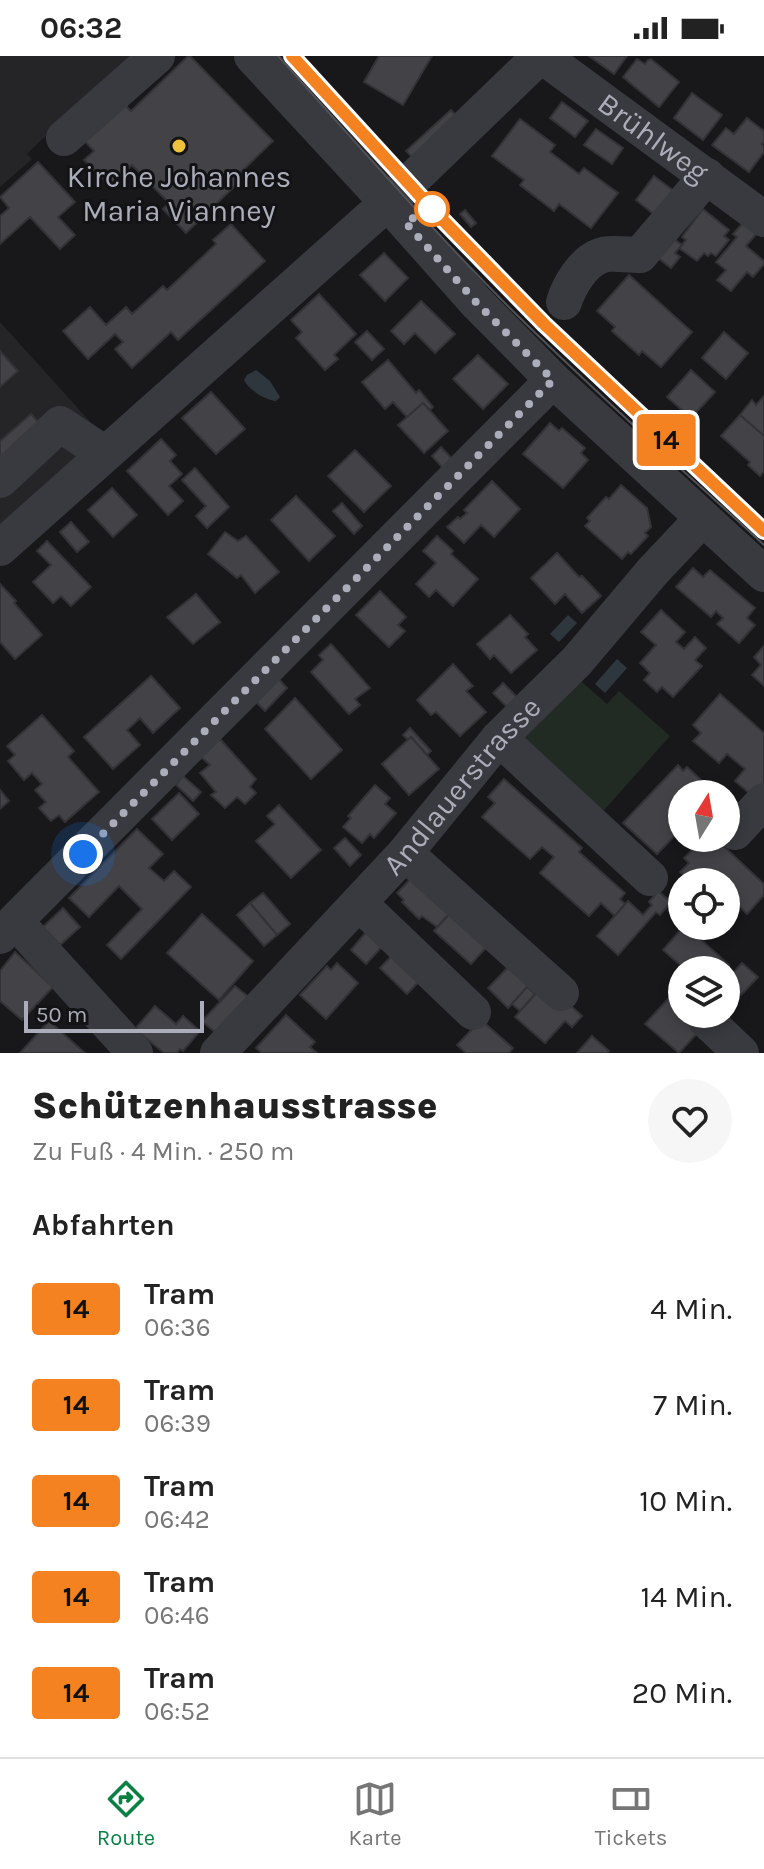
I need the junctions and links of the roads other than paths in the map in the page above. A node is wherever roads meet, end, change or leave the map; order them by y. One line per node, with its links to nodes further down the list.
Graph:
1 (157, 56): 4 (street)
2 (252, 56): 6 (street)
3 (541, 56): 5 (street, Brühlweg); 6 (street)
4 (64, 138)
5 (707, 176): 7 (street, Brühlweg); 8 (street)
6 (387, 202): 9 (street); 10 (street)
7 (764, 219)
8 (564, 302)
9 (553, 380): 12 (street); 21 (street)
10 (105, 454): 11 (street); 13 (street)
11 (0, 480)
12 (703, 518): 14 (street); 15 (street, Andlauerstrasse)
13 (0, 548)
14 (764, 574)
15 (499, 738): 18 (street, Andlauerstrasse); 19 (street)
16 (764, 801): 17 (street)
17 (740, 827)
18 (405, 853): 20 (street, Andlauerstrasse); 22 (street)
19 (650, 878)
20 (359, 903): 23 (street); 26 (street, Andlauerstrasse)
21 (8, 929): 25 (street)
22 (561, 993)
23 (473, 1012)
24 (714, 1028): 27 (street)
25 (135, 1053)
26 (218, 1053)
27 (741, 1053)

